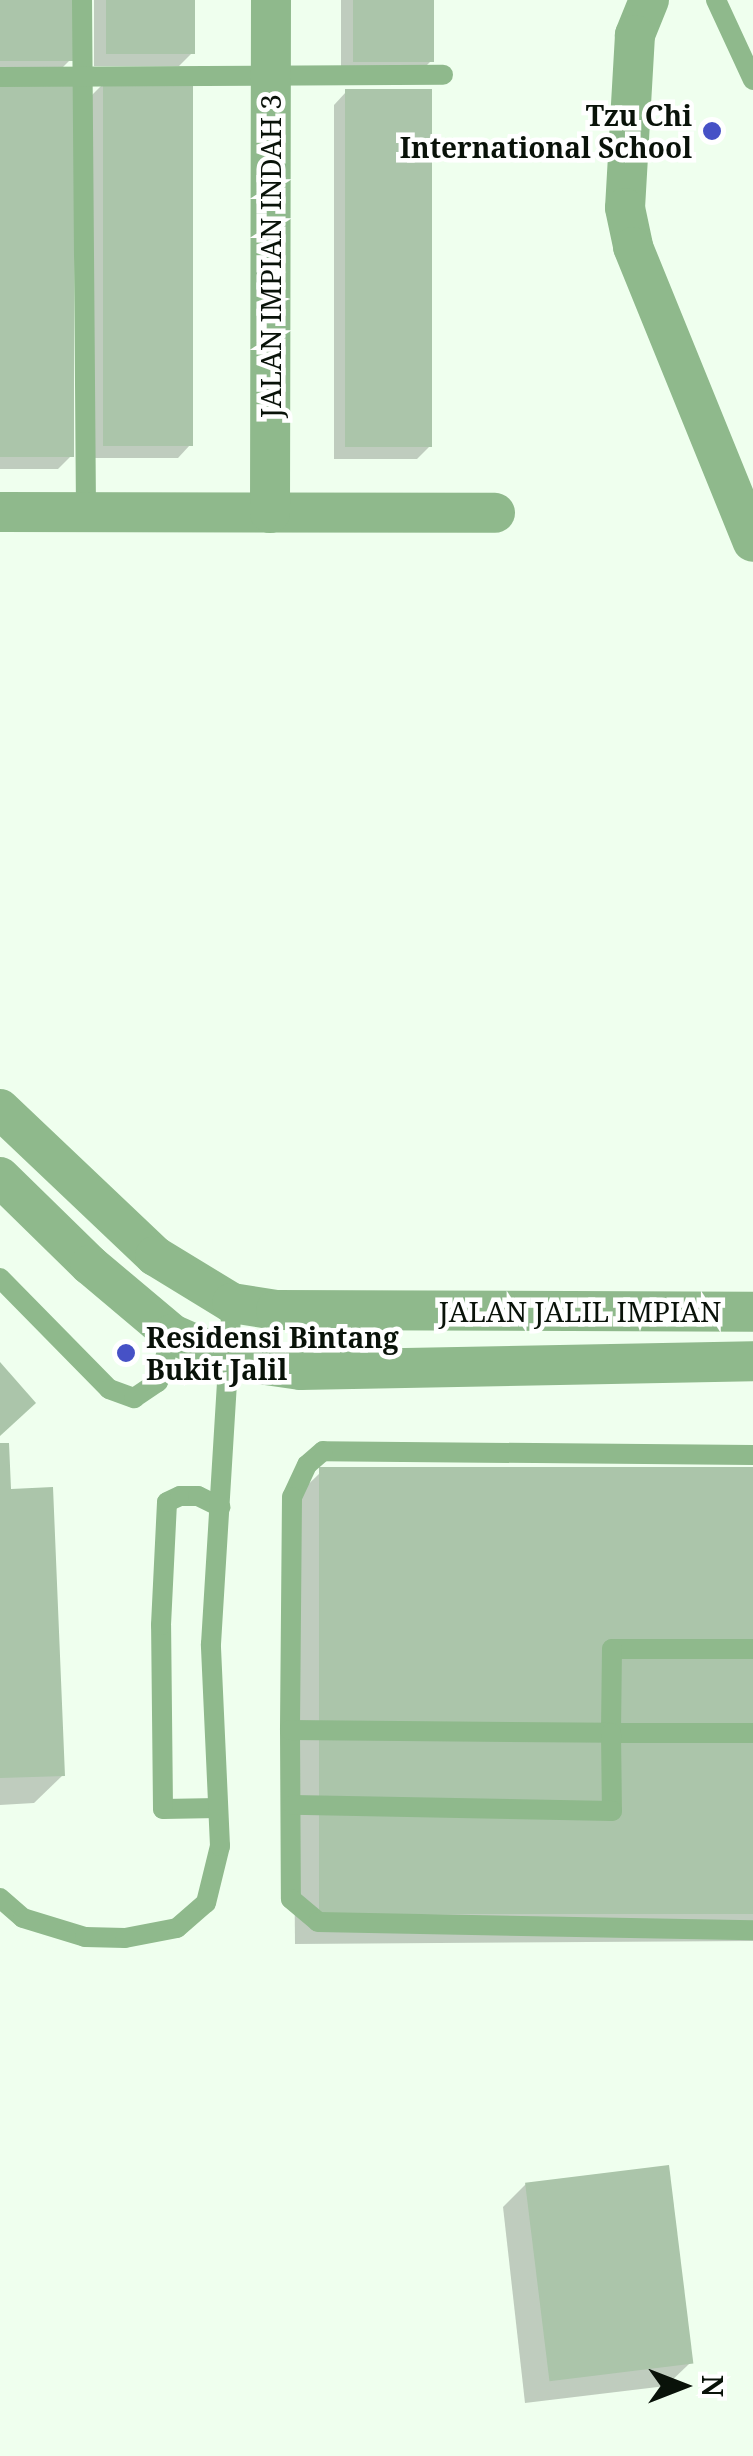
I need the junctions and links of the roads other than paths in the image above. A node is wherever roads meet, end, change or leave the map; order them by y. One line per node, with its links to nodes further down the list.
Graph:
1 (82, 0): 8 (lane)
2 (271, 0): 6 (street, JALAN IMPIAN INDAH 3)
3 (649, 0): 14 (street)
4 (716, 0): 9 (lane)
5 (443, 75): 6 (lane)
6 (270, 76): 8 (lane); 12 (street, JALAN IMPIAN INDAH 3)
7 (0, 77): 8 (lane)
8 (83, 77): 11 (lane)
9 (753, 80)
10 (0, 512): 11 (street)
11 (86, 512): 12 (street)
12 (270, 513): 13 (street)
13 (495, 513)
14 (753, 542)
15 (0, 1109): 18 (street, JALAN JALIL IMPIAN)
16 (0, 1177): 20 (street, JALAN JALIL IMPIAN)
17 (0, 1278): 20 (lane)
18 (232, 1303): 19 (street, JALAN JALIL IMPIAN); 21 (lane)
19 (753, 1312)
20 (172, 1334): 21 (street, JALAN JALIL IMPIAN)
21 (231, 1360): 22 (street, JALAN JALIL IMPIAN); 24 (lane)
22 (753, 1361)
23 (753, 1455): 26 (lane)
24 (221, 1506): 30 (lane); 30 (lane)
25 (753, 1649): 27 (lane)
26 (290, 1730): 27 (lane); 29 (lane)
27 (612, 1733): 28 (lane); 29 (lane)
28 (753, 1733)
29 (293, 1805): 32 (lane)
30 (218, 1808): 31 (lane)
31 (0, 1898)
32 (753, 1930)

